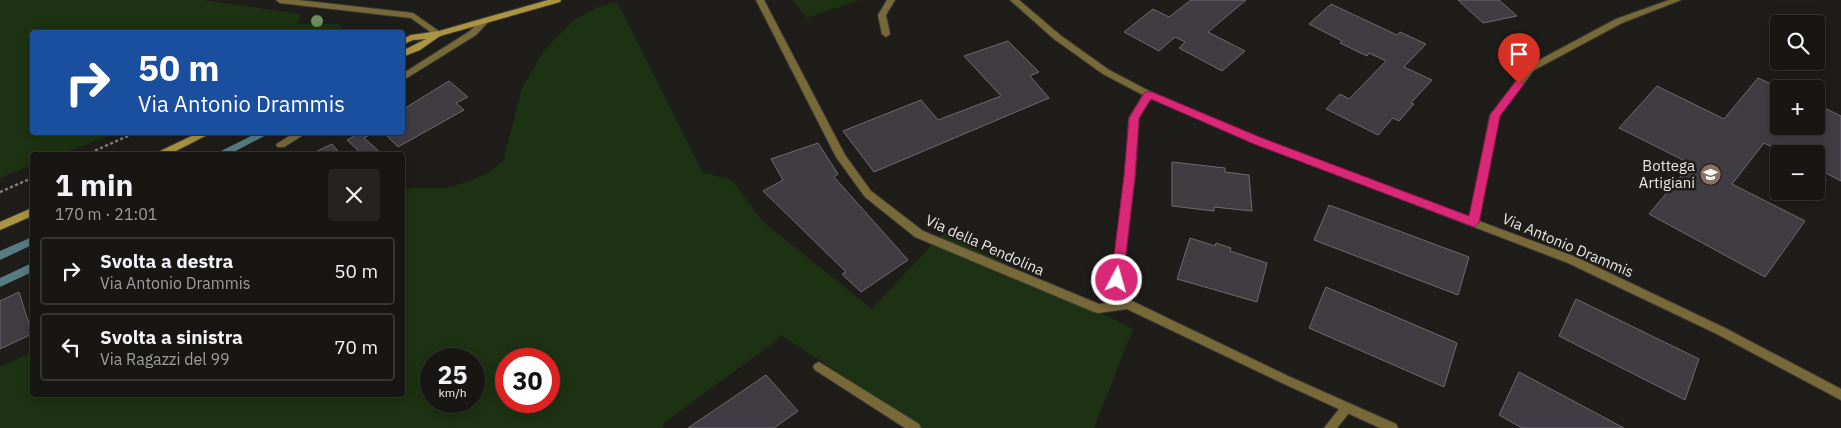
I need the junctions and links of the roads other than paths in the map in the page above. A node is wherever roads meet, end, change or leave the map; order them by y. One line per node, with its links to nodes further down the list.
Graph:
1 (280, 0): 8 (street)
2 (557, 0): 7 (street)
3 (760, 0): 23 (street, Via della Pendolina)
4 (890, 0): 9 (street)
5 (1014, 0): 13 (street, Via Antonio Drammis)
6 (1677, 0): 21 (street)
7 (484, 22): 8 (street); 12 (street)
8 (439, 34): 10 (street); 11 (street)
9 (886, 34)
10 (405, 41)
11 (405, 53)
12 (405, 76)
13 (1148, 94): 21 (street, Via Antonio Drammis); 23 (street)
14 (202, 135): 17 (street)
15 (299, 135): 16 (street)
16 (281, 145)
17 (166, 152)
18 (30, 211): 20 (street)
19 (30, 211): 22 (street)
20 (0, 219)
21 (1474, 223): 25 (street, Via Antonio Drammis)
22 (0, 226)
23 (1128, 304): 26 (street)
24 (819, 367): 27 (street)
25 (1841, 395)
26 (1347, 408): 28 (street); 29 (street)
27 (915, 428)
28 (1330, 428)
29 (1392, 428)

